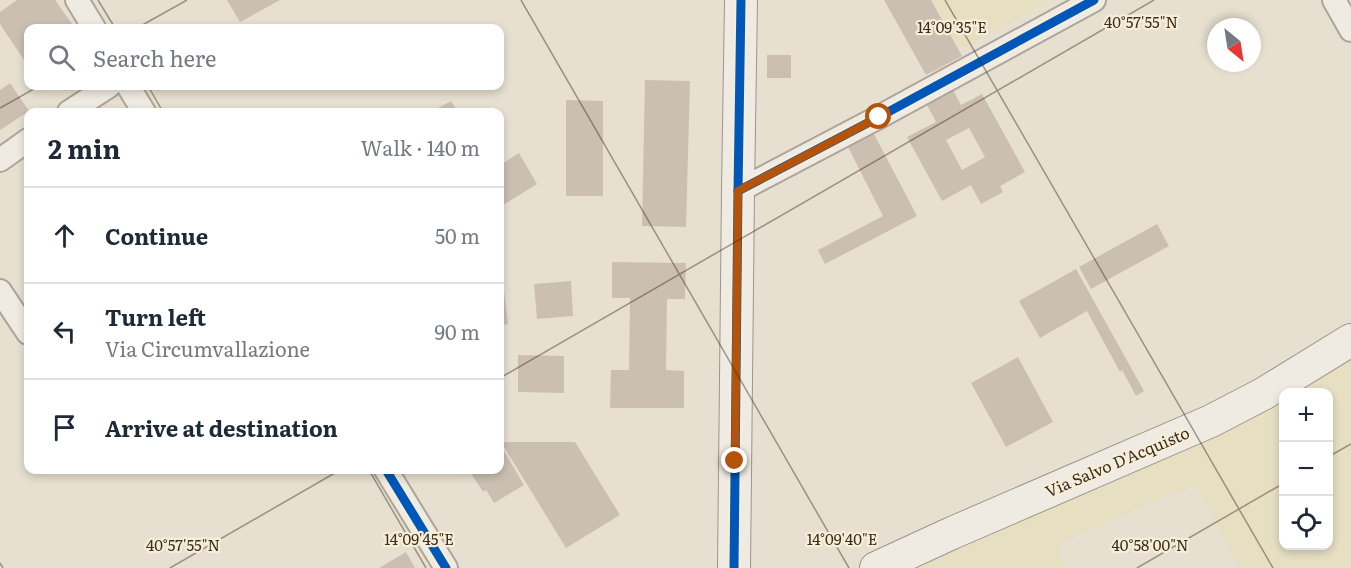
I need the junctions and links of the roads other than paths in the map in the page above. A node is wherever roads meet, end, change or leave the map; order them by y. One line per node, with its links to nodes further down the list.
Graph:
1 (77, 0): 5 (street)
2 (741, 0): 13 (street)
3 (1094, 0): 13 (street)
4 (1334, 0): 6 (street)
5 (92, 24)
6 (1351, 30)
7 (103, 90): 9 (street)
8 (130, 90): 10 (street)
9 (75, 108)
10 (142, 108)
11 (24, 143): 12 (street)
12 (0, 160)
13 (738, 191): 19 (street)
14 (0, 292): 15 (street)
15 (24, 324)
16 (1351, 340): 20 (street, Via Salvo D'Acquisto)
17 (388, 474): 18 (street)
18 (446, 568)
19 (734, 568)
20 (876, 568)

